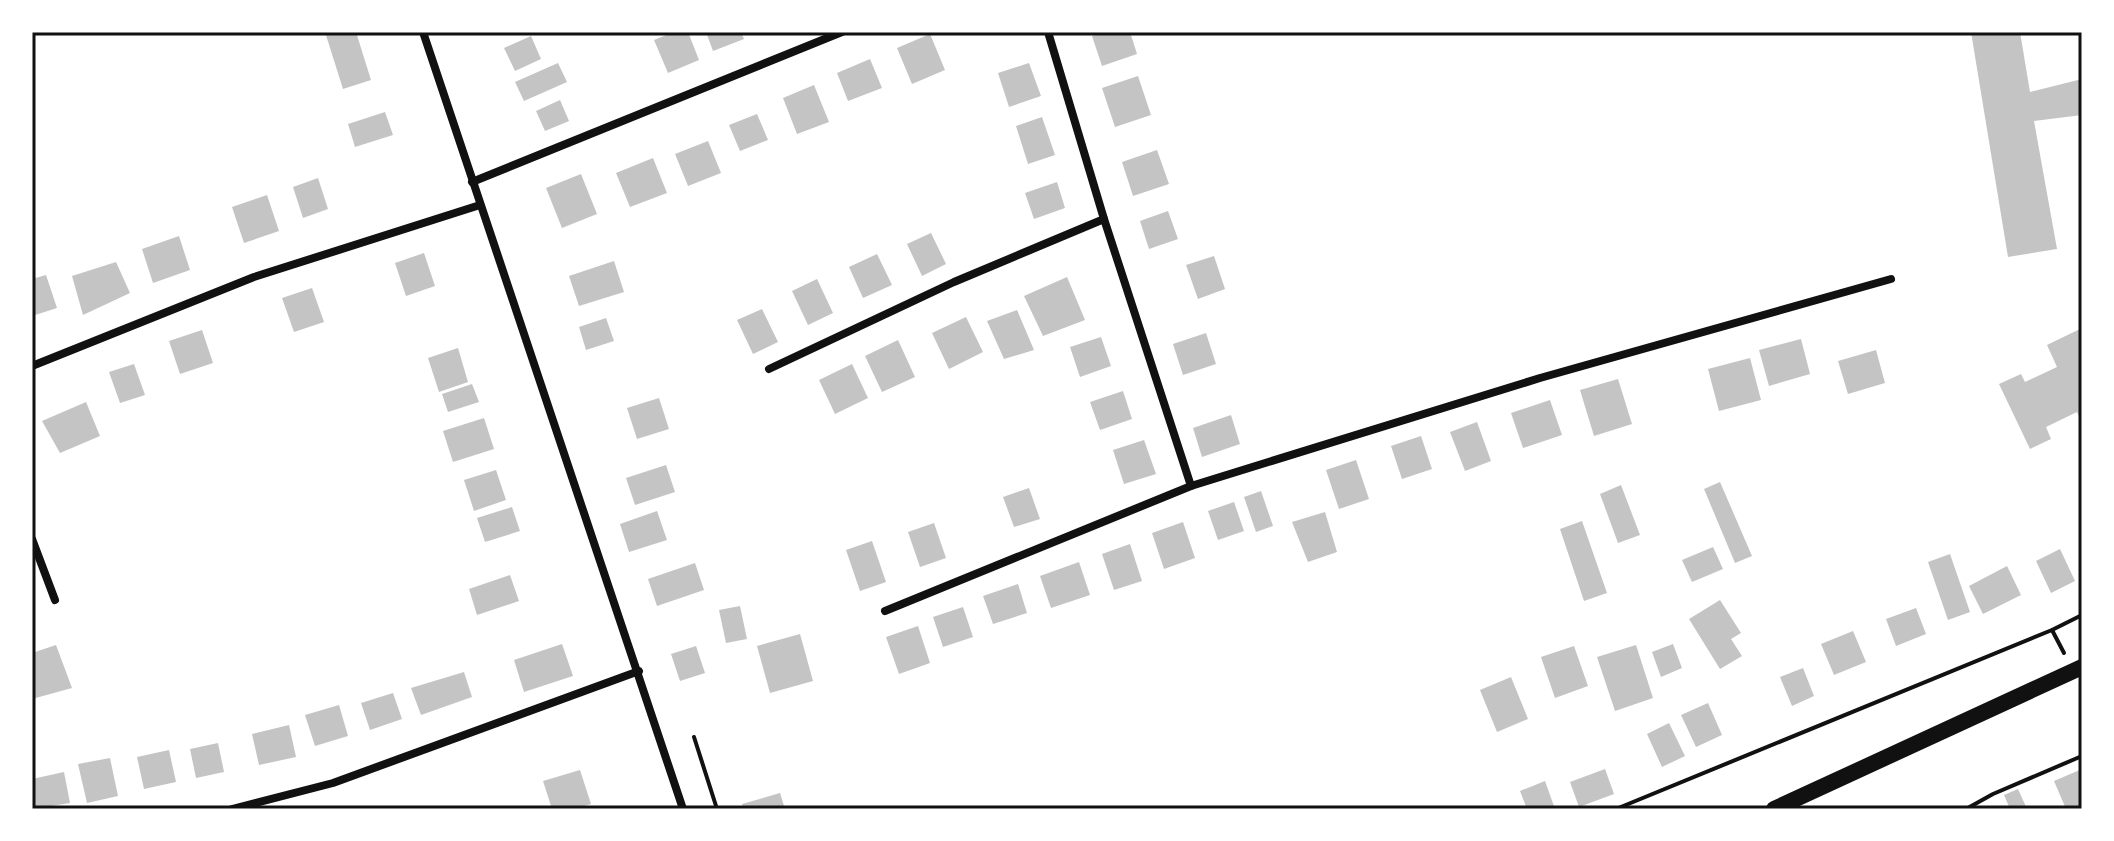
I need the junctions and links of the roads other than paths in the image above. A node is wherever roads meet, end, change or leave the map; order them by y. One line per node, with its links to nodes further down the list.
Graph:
1 (423, 32): 4 (street)
2 (842, 32): 4 (street)
3 (1048, 32): 6 (street)
4 (472, 182): 5 (street)
5 (480, 205): 8 (street); 15 (street)
6 (1104, 219): 9 (street); 10 (street)
7 (1891, 279): 10 (street)
8 (32, 366)
9 (769, 369)
10 (1191, 486): 13 (street)
11 (32, 539): 12 (street)
12 (55, 600)
13 (885, 611)
14 (2082, 667): 18 (main road)
15 (639, 671): 16 (street); 17 (street)
16 (232, 809)
17 (683, 809)
18 (1774, 809)

